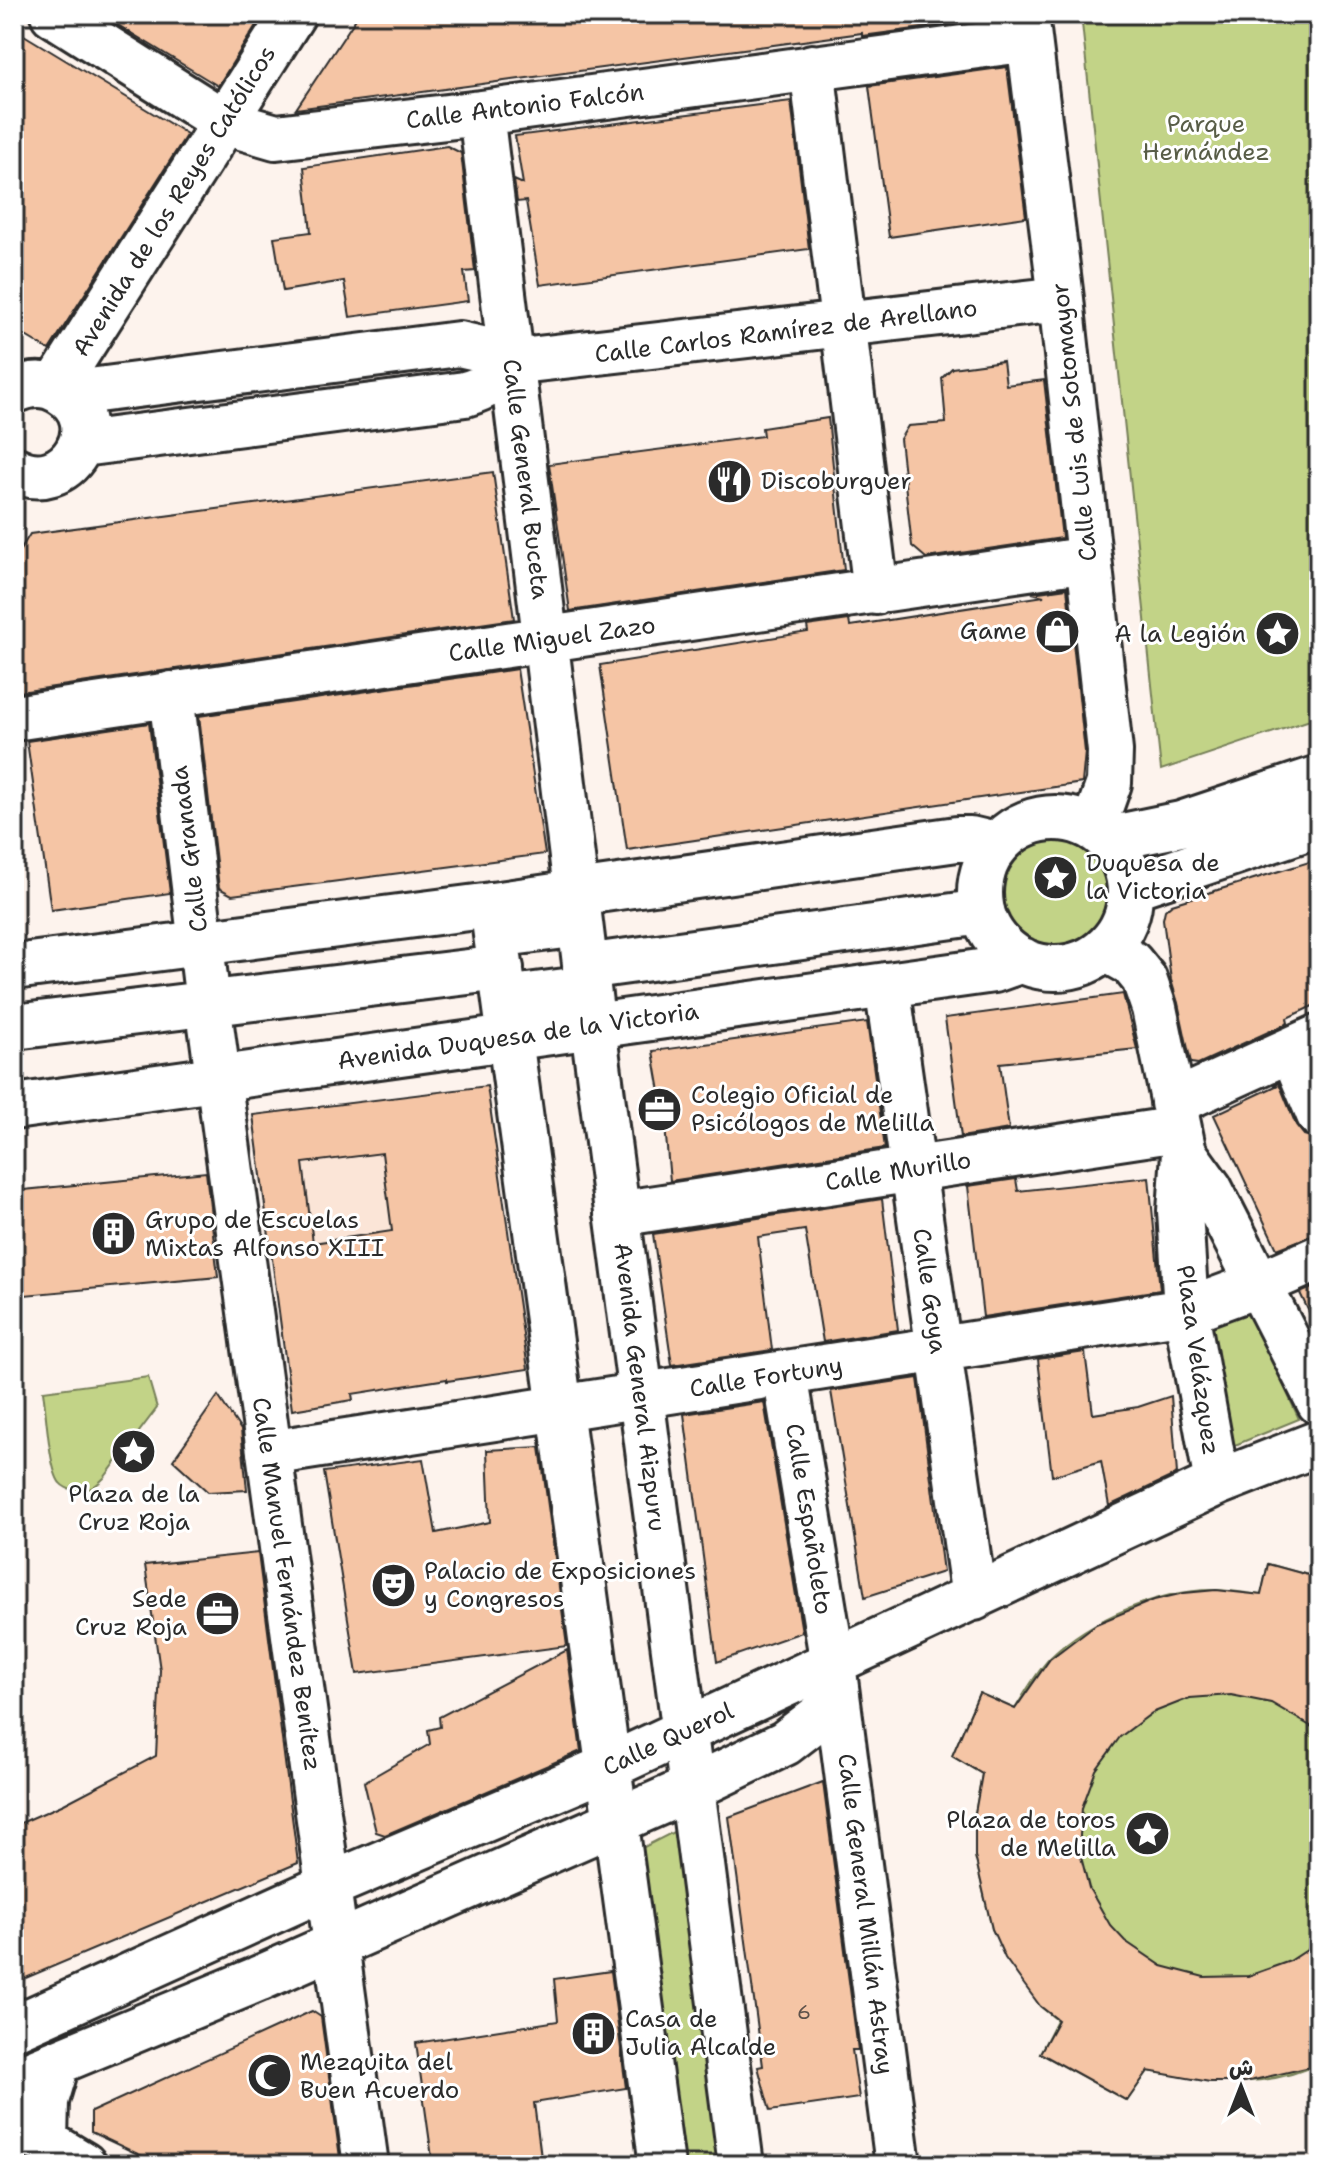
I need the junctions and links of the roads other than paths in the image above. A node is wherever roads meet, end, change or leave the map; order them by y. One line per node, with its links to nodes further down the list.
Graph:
1 (53, 14): 6 (street, Calle Antonio Falcón)
2 (293, 14): 6 (street, Avenida de los Reyes Católicos)
3 (1028, 26): 4 (street, Calle Antonio Falcón); 7 (street, Calle Luis de Sotomayor)
4 (812, 67): 5 (street, Calle Antonio Falcón); 8 (street)
5 (481, 113): 6 (street, Calle Antonio Falcón); 9 (street, Calle General Buceta)
6 (224, 122): 10 (street, Avenida de los Reyes Católicos)
7 (1061, 299): 8 (street, Calle Carlos Ramírez de Arellano); 13 (street, Calle Luis de Sotomayor)
8 (844, 324): 9 (street, Calle Carlos Ramírez de Arellano); 14 (street)
9 (511, 362): 10 (street, Calle Carlos Ramírez de Arellano); 11 (street); 15 (street, Calle General Buceta)
10 (45, 391): 11 (street)
11 (82, 444): 12 (street)
12 (14, 469)
13 (1089, 559): 14 (street, Calle Miguel Zazo); 20 (street, Calle Luis de Sotomayor)
14 (876, 592): 15 (street, Calle Miguel Zazo)
15 (546, 640): 16 (street, Calle Miguel Zazo); 23 (street, Calle General Buceta)
16 (171, 694): 17 (street, Calle Miguel Zazo); 25 (street, Calle Granada)
17 (14, 718)
18 (1319, 778): 20 (street)
19 (1319, 824): 22 (street)
20 (1100, 834): 21 (street); 22 (street)
21 (995, 845): 23 (street, Avenida Duquesa de la Victoria); 24 (street)
22 (1131, 887): 26 (street)
23 (578, 909): 29 (street, Avenida Duquesa de la Victoria); 31 (street, Avenida General Aizpuru)
24 (982, 912): 27 (street); 31 (street)
25 (200, 943): 28 (street, Avenida Duquesa de la Victoria); 29 (street, Avenida Duquesa de la Victoria); 32 (street, Calle Granada)
26 (1106, 949): 27 (street); 38 (street)
27 (1022, 960): 30 (street, Avenida Duquesa de la Victoria)
28 (14, 966)
29 (501, 969): 31 (street, Avenida Duquesa de la Victoria); 32 (street); 35 (street, Avenida Duquesa de la Victoria); 48 (street)
30 (887, 985): 31 (street, Avenida Duquesa de la Victoria); 39 (street, Calle Goya)
31 (589, 993): 40 (street, Avenida General Aizpuru)
32 (208, 1003): 33 (street); 35 (street, Calle Manuel Fernández Benítez)
33 (14, 1027)
34 (1305, 1044): 37 (street); 38 (street, Calle Murillo)
35 (218, 1078): 36 (street, Avenida Duquesa de la Victoria); 50 (street, Calle Manuel Fernández Benítez)
36 (14, 1107)
37 (1319, 1115)
38 (1185, 1152): 39 (street, Calle Murillo); 42 (street); 43 (street, Plaza Velázquez)
39 (913, 1169): 40 (street, Calle Murillo); 44 (street, Calle Goya)
40 (617, 1214): 46 (street, Avenida General Aizpuru)
41 (1319, 1258): 42 (street, Calle Fortuny)
42 (1259, 1284): 43 (street, Calle Fortuny); 47 (street)
43 (1186, 1311): 44 (street, Calle Fortuny); 51 (street, Plaza Velázquez)
44 (939, 1350): 45 (street, Calle Fortuny); 52 (street, Calle Goya)
45 (785, 1374): 46 (street, Calle Fortuny); 53 (street, Calle Españoleto)
46 (641, 1396): 48 (street, Calle Fortuny); 54 (street, Avenida General Aizpuru)
47 (1319, 1402)
48 (560, 1408): 50 (street, Calle Fortuny); 55 (street)
49 (1319, 1443): 51 (street, Calle Querol)
50 (269, 1453): 58 (street, Calle Manuel Fernández Benítez)
51 (1217, 1483): 52 (street, Calle Querol)
52 (974, 1598): 53 (street, Calle Querol)
53 (835, 1677): 54 (street, Calle Querol); 56 (street, Calle Querol); 64 (street, Calle General Millán Astray)
54 (685, 1731): 55 (street, Calle Querol); 56 (street, Avenida General Aizpuru)
55 (608, 1767): 57 (street); 58 (street, Calle Querol)
56 (692, 1788): 57 (street, Calle Querol); 68 (street, Avenida General Aizpuru)
57 (615, 1822): 59 (street, Calle Querol); 67 (street)
58 (328, 1886): 59 (street, Calle Manuel Fernández Benítez); 60 (street, Calle Querol)
59 (336, 1944): 61 (street, Calle Querol); 66 (street, Calle Manuel Fernández Benítez)
60 (14, 2028)
61 (57, 2064): 62 (street, Calle Querol); 63 (street)
62 (14, 2080)
63 (24, 2132): 65 (street)
64 (898, 2164)
65 (84, 2165)
66 (366, 2165)
67 (662, 2165)
68 (741, 2165)

